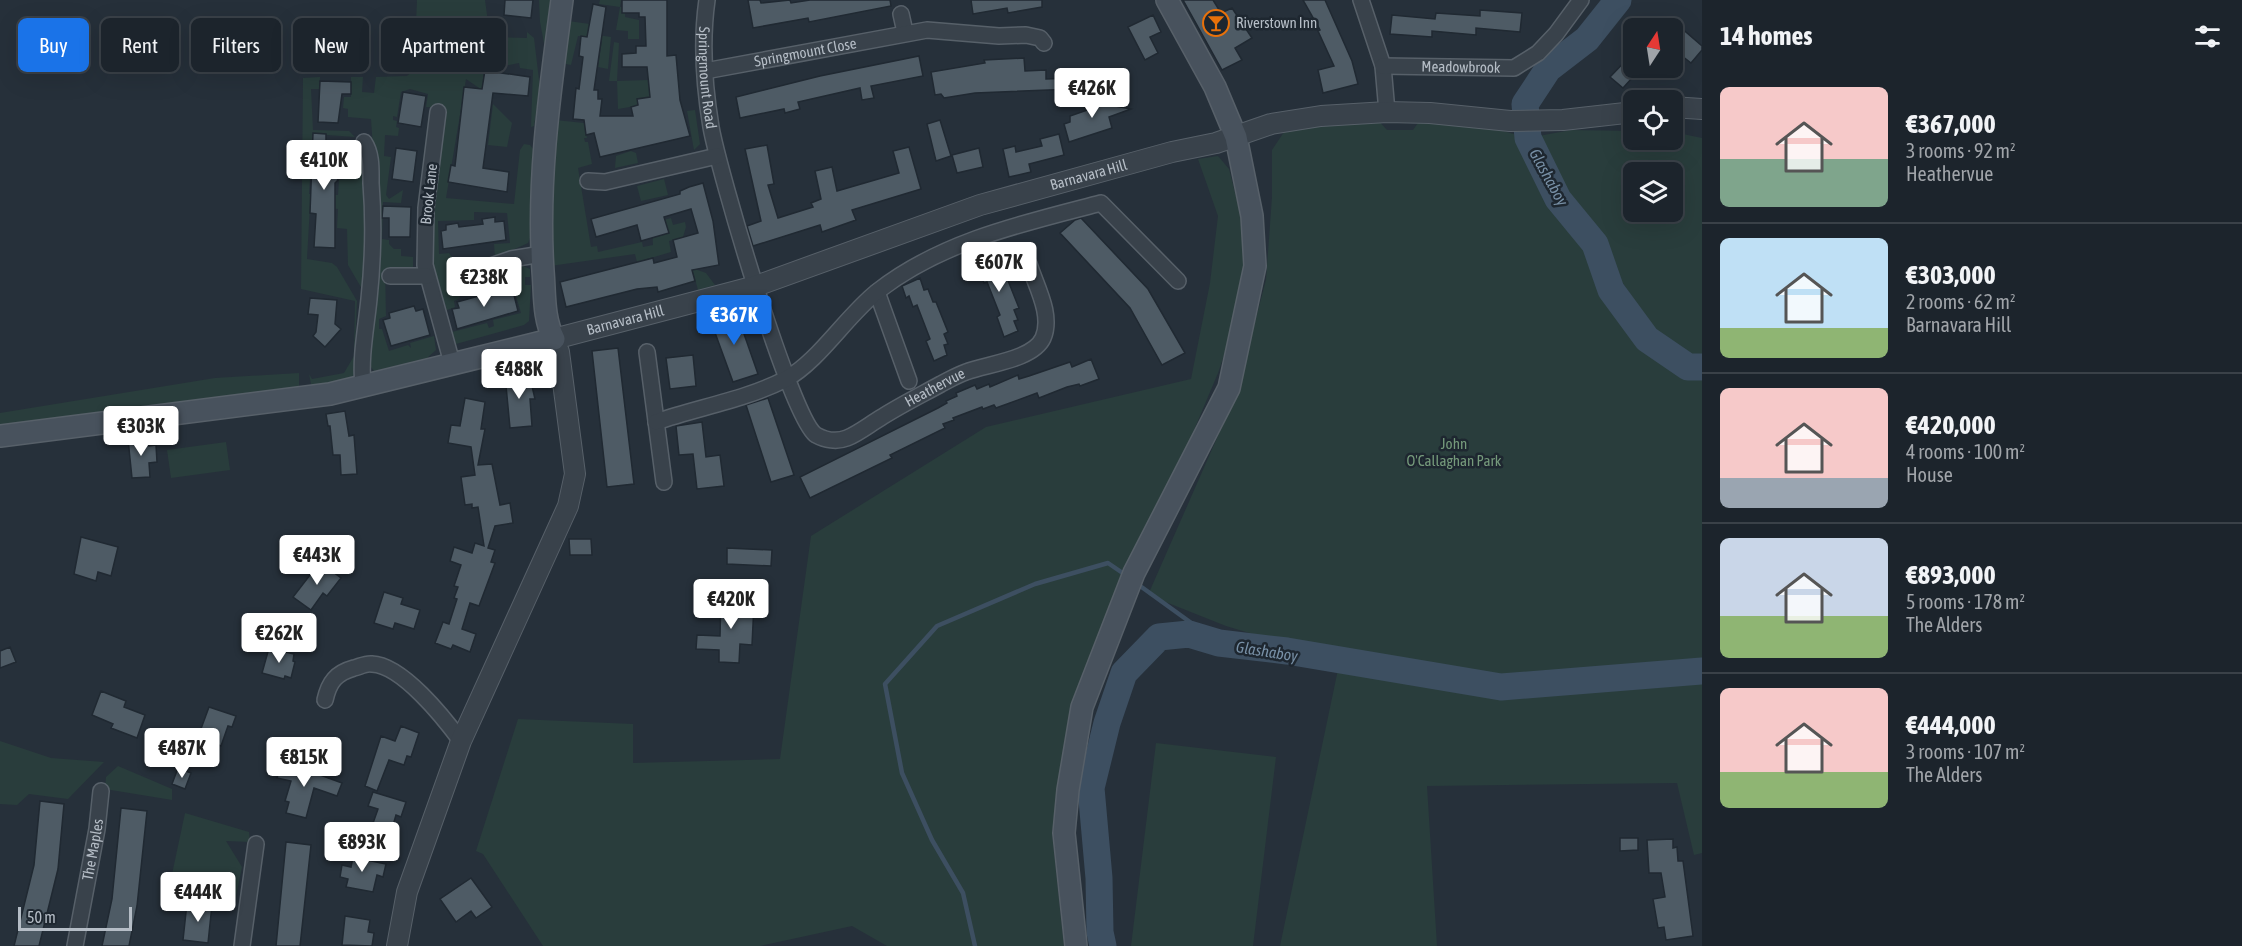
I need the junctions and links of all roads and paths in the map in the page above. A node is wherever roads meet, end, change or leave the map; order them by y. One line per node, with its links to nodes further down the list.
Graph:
1 (562, 0): 20 (main road)
2 (706, 0): 10 (street, Springmount Road)
3 (1167, 0): 16 (main road)
4 (1361, 0): 9 (street)
5 (1581, 0): 9 (street, Meadowbrook)
6 (901, 14): 7 (street)
7 (905, 32): 8 (street, Springmount Close); 10 (street, Springmount Close)
8 (1044, 43)
9 (1383, 66): 14 (street)
10 (705, 70): 18 (street, Springmount Road)
11 (1683, 108): 12 (street)
12 (1702, 109)
13 (438, 112): 23 (street, Brook Lane)
14 (1387, 112): 15 (street, Barnavara Hill); 16 (street, Barnavara Hill)
15 (1623, 112)
16 (1236, 137): 26 (street, Barnavara Hill); 44 (main road)
17 (364, 142): 33 (street)
18 (717, 156): 19 (street); 26 (street, Springmount Road)
19 (588, 181)
20 (542, 254): 24 (street); 28 (main road)
21 (1029, 264): 31 (street, Heathervue)
22 (390, 276): 23 (street)
23 (427, 276): 30 (street, Brook Lane)
24 (456, 278)
25 (1178, 281): 27 (street)
26 (756, 286): 28 (street, Barnavara Hill); 31 (street, Heathervue)
27 (877, 292): 31 (street); 32 (street, Heathervue)
28 (554, 339): 30 (main road, Barnavara Hill); 38 (street)
29 (647, 352): 34 (street)
30 (452, 363): 33 (main road, Barnavara Hill)
31 (788, 378): 34 (street)
32 (909, 381)
33 (363, 387): 35 (main road, Barnavara Hill)
34 (656, 422): 36 (street)
35 (0, 436)
36 (664, 482)
37 (325, 700): 38 (street)
38 (461, 741): 43 (street)
39 (101, 791): 41 (street, The Maples)
40 (256, 844): 42 (street)
41 (75, 946)
42 (242, 946)
43 (397, 946)
44 (1076, 946)

